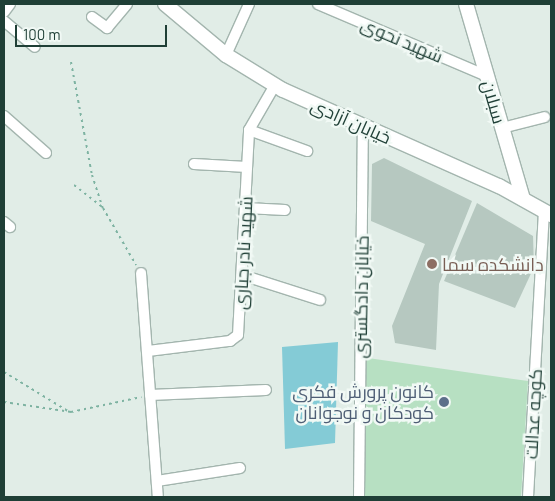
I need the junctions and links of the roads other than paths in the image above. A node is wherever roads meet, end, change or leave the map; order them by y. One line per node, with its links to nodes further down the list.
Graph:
1 (10, 4): 7 (street)
2 (127, 4): 8 (street)
3 (165, 4): 11 (main road, خیابان آزادی)
4 (249, 4): 11 (street)
5 (318, 4): 12 (street, شهید نحوی)
6 (466, 4): 12 (main road, سبلان)
7 (4, 12)
8 (92, 17)
9 (4, 21): 10 (street)
10 (35, 47)
11 (226, 55): 13 (main road, خیابان آزادی)
12 (487, 76): 17 (main road, سبلان)
13 (275, 85): 16 (main road, خیابان آزادی); 18 (street, شهید نادر جباری)
14 (4, 116): 20 (street)
15 (544, 117): 17 (street)
16 (363, 127): 23 (main road, خیابان آزادی); 36 (street, خیابان دادگستری)
17 (502, 128): 23 (main road, سبلان)
18 (249, 130): 19 (street); 22 (street, شهید نادر جباری)
19 (307, 151)
20 (46, 154)
21 (194, 164): 22 (street)
22 (247, 167): 24 (street, شهید نادر جباری)
23 (523, 199): 26 (main road, خیابان آزادی)
24 (246, 208): 25 (street); 28 (street, شهید نادر جباری)
25 (285, 210)
26 (548, 213): 37 (street, کوچه عدالت)
27 (141, 273): 30 (street)
28 (242, 275): 29 (street); 30 (street, شهید نادر جباری)
29 (320, 300)
30 (148, 351): 32 (street)
31 (266, 390): 32 (street)
32 (150, 395): 34 (street)
33 (240, 468): 34 (street)
34 (157, 481): 35 (street)
35 (158, 497)
36 (359, 497)
37 (528, 497)

